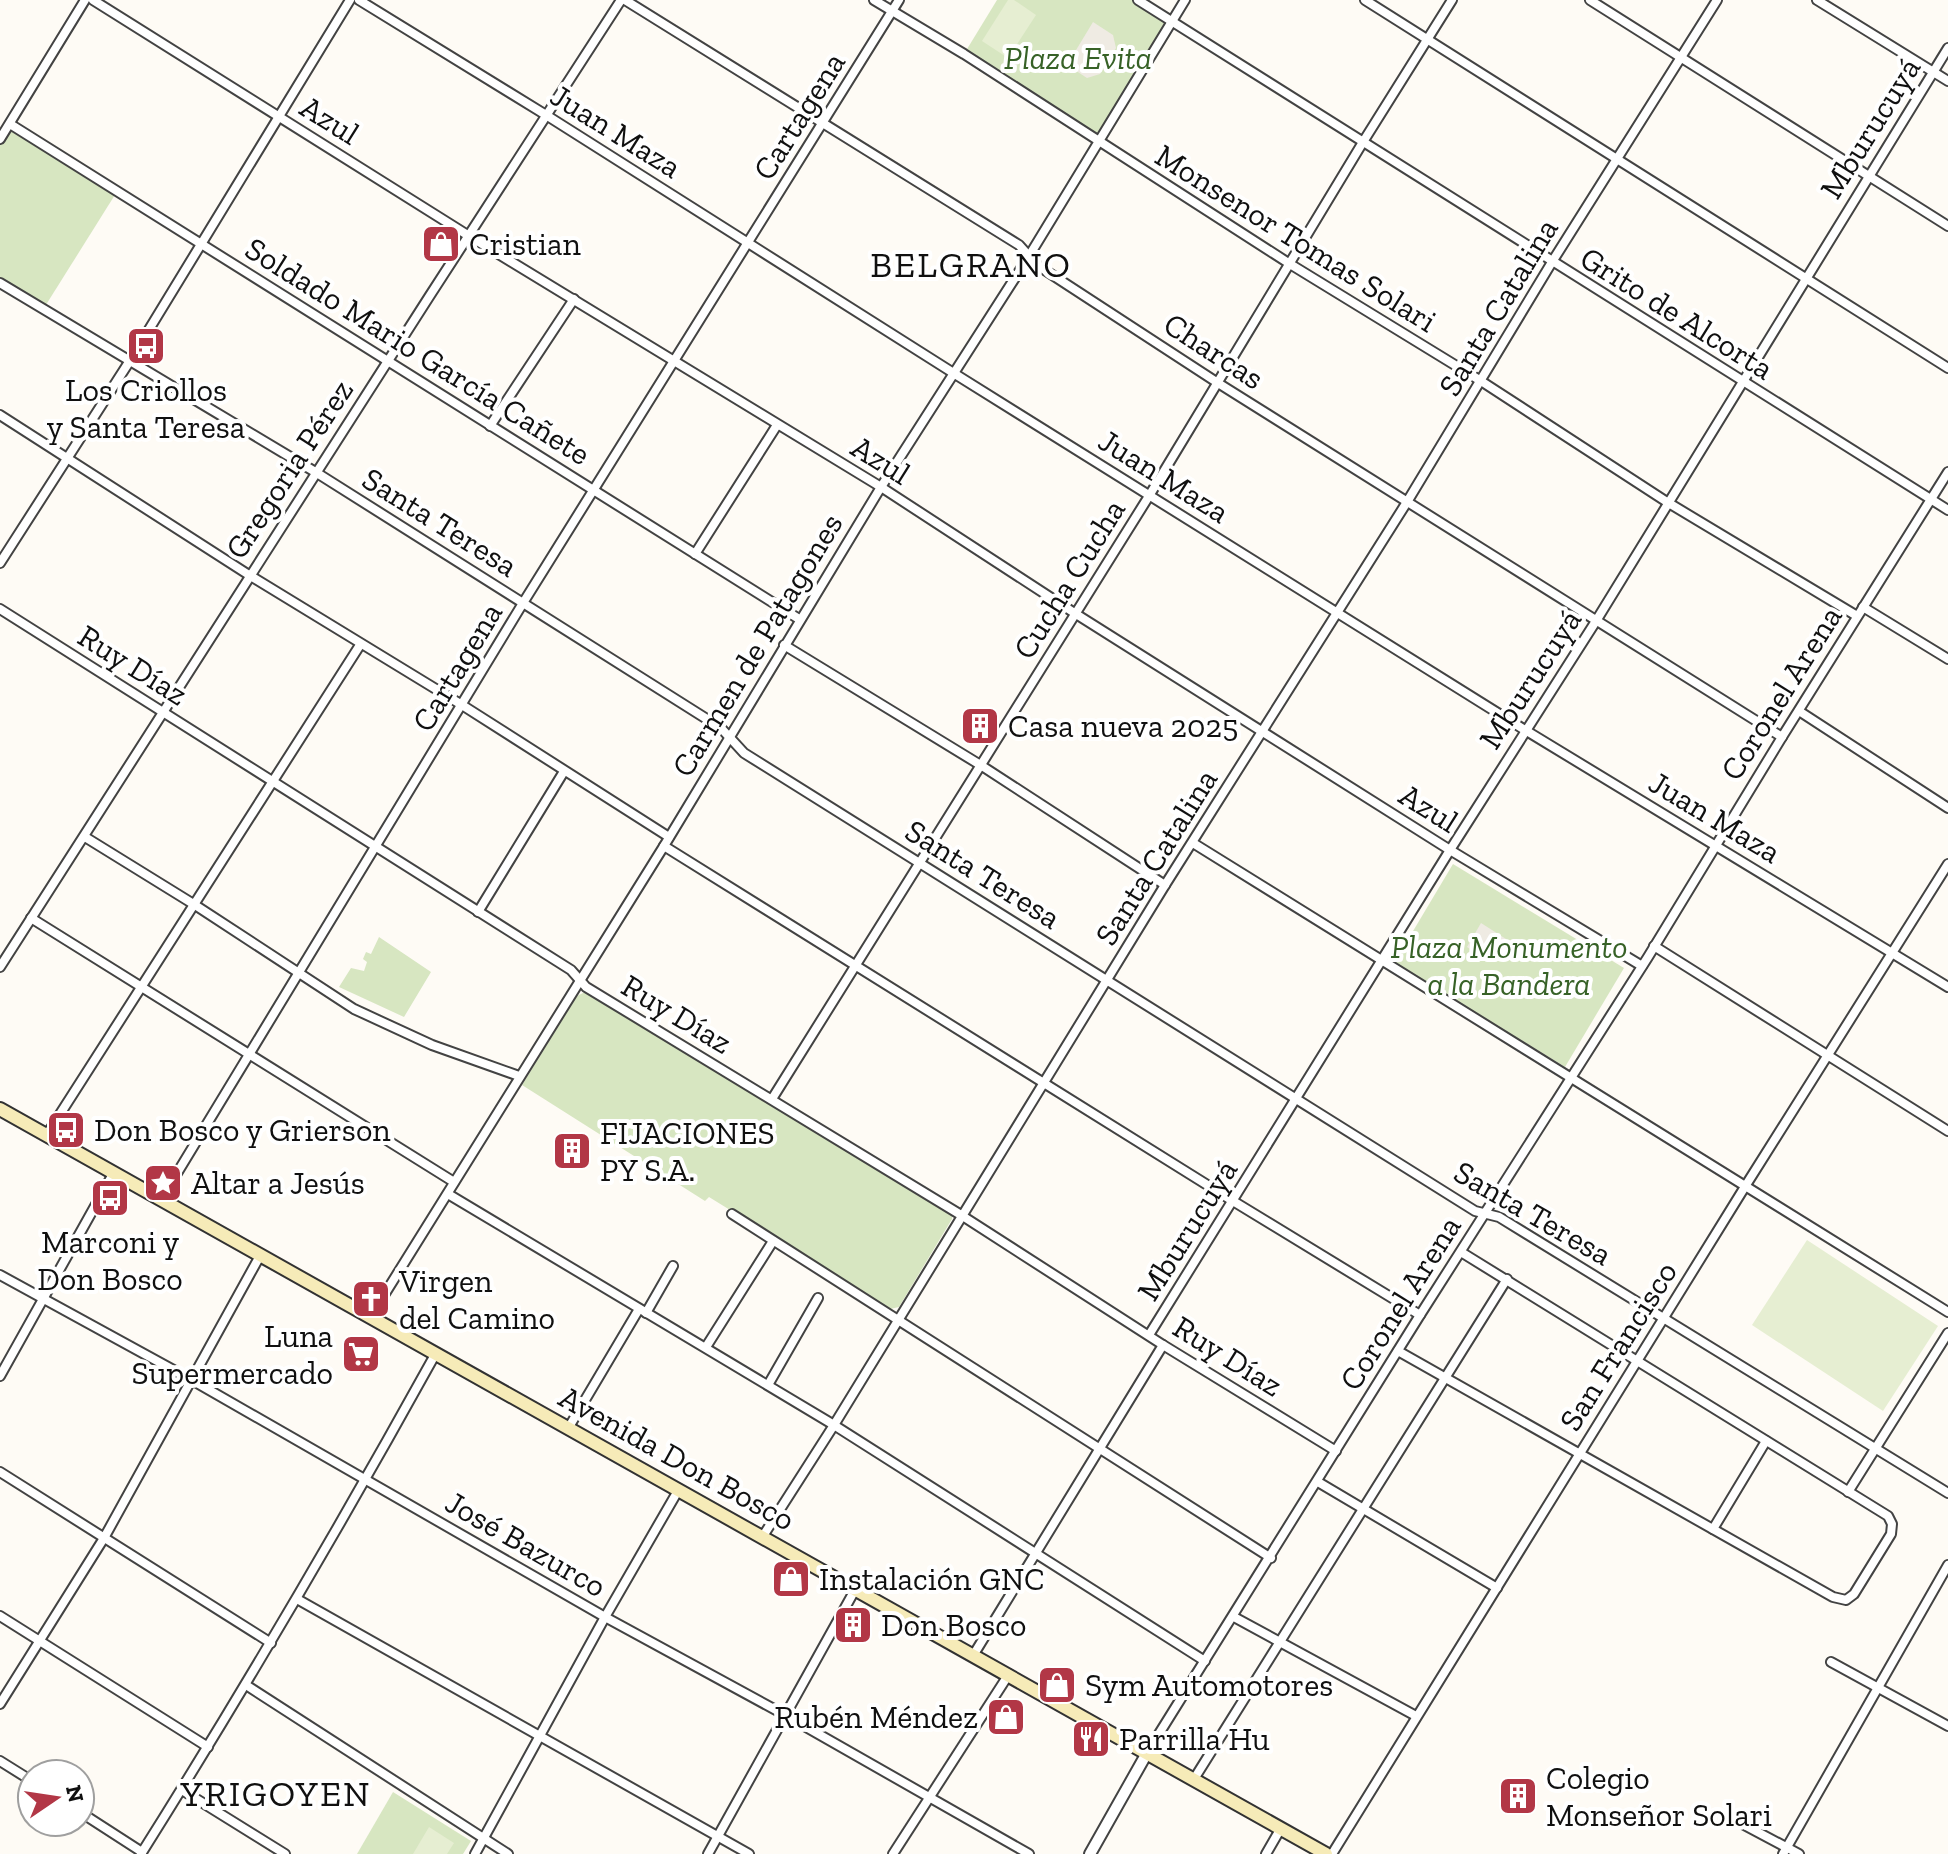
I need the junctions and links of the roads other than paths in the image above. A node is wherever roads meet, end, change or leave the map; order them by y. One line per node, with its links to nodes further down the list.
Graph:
1 (85, 0): 24 (street)
2 (93, 0): 23 (street, Azul)
3 (350, 0): 23 (street)
4 (359, 0): 22 (street, Juan Maza)
5 (623, 0): 22 (street, Gregoria Pérez); 25 (street, Charcas)
6 (874, 0): 15 (street, Monsenor Tomas Solari)
7 (899, 0): 15 (street, Cartagena)
8 (1138, 0): 16 (street, Grito de Alcorta)
9 (1185, 0): 16 (street, Carmen de Patagones)
10 (1365, 0): 17 (street)
11 (1452, 0): 17 (street, Cucha Cucha)
12 (1590, 0): 19 (street)
13 (1717, 0): 19 (street, Santa Catalina)
14 (1817, 0): 20 (street)
15 (892, 11): 25 (street, Cartagena); 27 (street, Monsenor Tomas Solari)
16 (1172, 21): 27 (street, Carmen de Patagones); 28 (street, Grito de Alcorta)
17 (1427, 40): 28 (street, Cucha Cucha); 29 (street)
18 (1948, 48): 20 (street, Mburucuyá)
19 (1680, 58): 29 (street, Santa Catalina); 30 (street)
20 (1933, 72): 21 (street); 30 (street, Mburucuyá)
21 (1948, 81)
22 (546, 115): 32 (street, Gregoria Pérez); 34 (street, Juan Maza)
23 (279, 116): 32 (street, Azul); 33 (street)
24 (10, 124): 26 (street); 33 (street, Soldado Mario García Cañete)
25 (822, 124): 34 (street, Cartagena); 35 (street, Charcas)
26 (0, 139)
27 (1098, 141): 35 (street, Carmen de Patagones); 37 (street, Monsenor Tomas Solari)
28 (1363, 142): 36 (street, Grito de Alcorta); 37 (street, Cucha Cucha)
29 (1617, 160): 36 (street, Santa Catalina); 38 (street)
30 (1868, 176): 31 (street); 38 (street, Mburucuyá)
31 (1948, 226)
32 (469, 236): 40 (street, Azul); 42 (street, Gregoria Pérez)
33 (202, 243): 41 (street); 42 (street, Soldado Mario García Cañete)
34 (749, 244): 43 (street, Cartagena); 45 (street, Juan Maza)
35 (1029, 256): 45 (street, Carmen de Patagones); 48 (street, Charcas)
36 (1552, 262): 46 (street, Santa Catalina); 47 (street, Grito de Alcorta)
37 (1290, 264): 46 (street, Monsenor Tomas Solari); 48 (street, Cucha Cucha)
38 (1805, 278): 44 (street); 47 (street, Mburucuyá)
39 (0, 283): 41 (street, Santa Teresa)
40 (574, 299): 43 (street, Azul); 51 (street)
41 (131, 359): 52 (street); 54 (street, Santa Teresa)
42 (388, 360): 51 (street, Soldado Mario García Cañete); 54 (street, Gregoria Pérez)
43 (675, 361): 50 (street, Azul); 56 (street, Cartagena)
44 (1948, 368)
45 (955, 374): 55 (street, Carmen de Patagones); 57 (street, Juan Maza)
46 (1481, 381): 59 (street, Santa Catalina); 60 (street, Monsenor Tomas Solari)
47 (1741, 381): 58 (street, Grito de Alcorta); 60 (street, Mburucuyá)
48 (1218, 383): 57 (street, Cucha Cucha); 59 (street, Charcas)
49 (0, 415): 52 (street)
50 (777, 425): 55 (street, Azul); 62 (street)
51 (490, 426): 56 (street, Soldado Mario García Cañete)
52 (67, 458): 63 (street); 64 (street)
53 (1948, 472): 58 (street, Coronel Arena)
54 (317, 473): 64 (street, Gregoria Pérez); 65 (street, Santa Teresa)
55 (881, 487): 69 (street, Azul); 71 (street, Carmen de Patagones)
56 (594, 489): 62 (street, Soldado Mario García Cañete); 65 (street, Cartagena)
57 (1149, 496): 68 (street, Juan Maza); 69 (street, Cucha Cucha)
58 (1931, 499): 61 (street, Grito de Alcorta); 66 (street, Coronel Arena)
59 (1407, 502): 68 (street, Santa Catalina); 72 (street, Charcas)
60 (1667, 502): 70 (street, Monsenor Tomas Solari); 72 (street, Mburucuyá)
61 (1948, 510)
62 (695, 554): 71 (street, Soldado Mario García Cañete)
63 (0, 563)
64 (249, 575): 73 (street); 78 (street, Gregoria Pérez)
65 (523, 603): 76 (street, Cartagena); 81 (street, Santa Teresa)
66 (1863, 607): 70 (street, Coronel Arena); 75 (street)
67 (0, 609): 78 (street, Ruy Díaz)
68 (1337, 612): 79 (street, Santa Catalina); 80 (street, Juan Maza)
69 (1076, 614): 79 (street, Azul); 83 (street, Cucha Cucha)
70 (1857, 616): 77 (street, Coronel Arena)
71 (799, 619): 74 (street, Carmen de Patagones)
72 (1596, 621): 80 (street, Mburucuyá); 82 (street, Charcas)
73 (360, 645): 76 (street); 85 (street)
74 (784, 645): 81 (street, Carmen de Patagones); 83 (street)
75 (1948, 659)
76 (462, 705): 84 (street); 90 (street, Cartagena)
77 (1799, 711): 82 (street, Coronel Arena); 86 (street)
78 (162, 712): 85 (street, Ruy Díaz); 87 (street, Gregoria Pérez)
79 (1264, 730): 89 (street, Santa Catalina); 92 (street, Azul)
80 (1525, 730): 91 (street, Juan Maza); 92 (street, Mburucuyá)
81 (729, 736): 88 (street, Carmen de Patagones); 93 (street, Santa Teresa)
82 (1782, 737): 91 (street, Coronel Arena)
83 (982, 766): 93 (street, Cucha Cucha); 95 (street)
84 (563, 773): 88 (street); 97 (street)
85 (273, 782): 90 (street, Ruy Díaz); 96 (street)
86 (1948, 808)
87 (85, 837): 96 (street); 98 (street, Gregoria Pérez)
88 (666, 842): 104 (street); 106 (street, Carmen de Patagones)
89 (1193, 843): 95 (street, Santa Catalina); 101 (street)
90 (377, 846): 97 (street, Ruy Díaz); 105 (street, Cartagena)
91 (1715, 847): 99 (street, Coronel Arena); 100 (street, Juan Maza)
92 (1450, 850): 101 (street, Mburucuyá); 102 (street, Azul)
93 (921, 863): 104 (street, Cucha Cucha); 107 (street, Santa Teresa)
94 (1948, 864): 100 (street, San Francisco)
95 (1165, 885): 107 (street, Santa Catalina)
96 (195, 905): 105 (street); 108 (street)
97 (478, 912): 106 (street, Ruy Díaz)
98 (31, 918): 103 (street, Gregoria Pérez); 108 (street)
99 (1654, 946): 102 (street, Coronel Arena); 111 (street)
100 (1893, 952): 109 (street, Juan Maza); 111 (street, San Francisco)
101 (1381, 960): 113 (street); 115 (street, Mburucuyá)
102 (1642, 966): 113 (street, Coronel Arena)
103 (0, 967)
104 (855, 967): 114 (street); 116 (street, Cucha Cucha)
105 (298, 974): 110 (street, Cartagena); 112 (street)
106 (580, 979): 112 (street, Carmen de Patagones); 116 (street, Ruy Díaz)
107 (1108, 980): 114 (street, Santa Catalina); 115 (street, Santa Teresa)
108 (142, 986): 110 (street); 119 (street)
109 (1948, 987)
110 (248, 1054): 121 (street); 124 (street, Cartagena)
111 (1827, 1056): 118 (street); 122 (street, San Francisco)
112 (519, 1076): 121 (street, Carmen de Patagones)
113 (1571, 1078): 122 (street); 127 (street, Coronel Arena)
114 (1043, 1083): 125 (street); 128 (street, Santa Catalina)
115 (1296, 1098): 125 (street, Mburucuyá); 127 (street, Santa Teresa)
116 (772, 1099): 128 (street, Ruy Díaz)
117 (0, 1109): 119 (main road, Avenida Don Bosco)
118 (1948, 1131)
119 (46, 1136): 120 (main road, Avenida Don Bosco)
120 (113, 1174): 124 (main road, Avenida Don Bosco); 136 (street)
121 (454, 1182): 123 (street, Carmen de Patagones)
122 (1746, 1185): 138 (street); 141 (street, San Francisco)
123 (448, 1194): 137 (street); 140 (street, Carmen de Patagones)
124 (162, 1198): 131 (main road, Avenida Don Bosco)
125 (1233, 1201): 139 (street); 144 (street, Mburucuyá)
126 (732, 1214): 129 (street)
127 (1485, 1214): 130 (street, Coronel Arena); 141 (street, Santa Teresa)
128 (961, 1215): 142 (street, Santa Catalina); 144 (street, Ruy Díaz)
129 (773, 1241): 142 (street); 146 (street)
130 (1461, 1252): 134 (street); 139 (street, Coronel Arena)
131 (261, 1254): 140 (main road, Avenida Don Bosco); 152 (street)
132 (673, 1266): 137 (street)
133 (0, 1275): 136 (street, José Bazurco)
134 (1507, 1279): 149 (street); 151 (street)
135 (818, 1298): 153 (street)
136 (43, 1299): 150 (street); 152 (street, José Bazurco)
137 (642, 1311): 146 (street); 155 (street)
138 (1948, 1312)
139 (1420, 1315): 147 (street, Coronel Arena)
140 (371, 1316): 148 (main road, Avenida Don Bosco)
141 (1664, 1318): 149 (street, San Francisco); 158 (street, Santa Teresa)
142 (899, 1320): 154 (street, Santa Catalina); 157 (street)
143 (1948, 1333): 158 (street)
144 (1149, 1335): 145 (street, Ruy Díaz)
145 (1163, 1345): 157 (street, Mburucuyá); 159 (street, Ruy Díaz)
146 (706, 1347): 153 (street)
147 (1398, 1351): 151 (street); 159 (street, Coronel Arena)
148 (436, 1353): 155 (main road, Avenida Don Bosco); 162 (street)
149 (1636, 1362): 156 (street); 160 (street, San Francisco)
150 (0, 1376)
151 (1447, 1378): 160 (street); 167 (street)
152 (190, 1379): 162 (street, José Bazurco); 170 (street)
153 (768, 1385): 154 (street)
154 (834, 1425): 169 (street, Santa Catalina); 171 (street)
155 (569, 1427): 164 (main road, Avenida Don Bosco)
156 (1766, 1441): 165 (street); 168 (street)
157 (1099, 1447): 171 (street, Mburucuyá); 172 (street)
158 (1876, 1447): 165 (street); 166 (street, Santa Teresa)
159 (1336, 1451): 163 (street, Coronel Arena)
160 (1580, 1454): 168 (street); 175 (street, San Francisco)
161 (0, 1472): 170 (street)
162 (365, 1481): 176 (street); 178 (street, José Bazurco)
163 (1318, 1482): 167 (street); 172 (street, Coronel Arena)
164 (679, 1489): 169 (main road, Avenida Don Bosco); 178 (street)
165 (1848, 1492): 168 (street)
166 (1948, 1493)
167 (1364, 1510): 175 (street); 180 (street)
168 (1713, 1529)
169 (763, 1536): 174 (main road, Avenida Don Bosco)
170 (104, 1538): 181 (street); 182 (street)
171 (1037, 1551): 183 (street, Mburucuyá); 184 (street)
172 (1271, 1558): 179 (street, Coronel Arena)
173 (1948, 1565): 188 (street)
174 (856, 1588): 183 (main road, Avenida Don Bosco); 190 (street)
175 (1497, 1588): 191 (street, San Francisco)
176 (297, 1599): 182 (street); 193 (street)
177 (0, 1616): 181 (street)
178 (605, 1617): 190 (street, José Bazurco); 193 (street)
179 (1234, 1617): 180 (street); 184 (street, Coronel Arena)
180 (1278, 1641): 191 (street); 196 (street)
181 (40, 1643): 189 (street); 194 (street)
182 (271, 1643): 187 (street)
183 (974, 1654): 186 (main road, Avenida Don Bosco)
184 (1205, 1661): 195 (street, Coronel Arena)
185 (1831, 1662): 188 (street)
186 (1009, 1674): 195 (main road, Avenida Don Bosco); 198 (street)
187 (246, 1685): 194 (street); 203 (street)
188 (1877, 1687): 192 (street); 204 (street)
189 (0, 1704)
190 (785, 1715): 198 (street, José Bazurco); 202 (street)
191 (1416, 1716): 215 (street, San Francisco)
192 (1948, 1726)
193 (539, 1737): 202 (street); 203 (street)
194 (208, 1747): 197 (street)
195 (1147, 1753): 196 (main road, Avenida Don Bosco); 213 (street)
196 (1194, 1779): 201 (main road, Avenida Don Bosco)
197 (182, 1790): 205 (street); 206 (street)
198 (929, 1797): 211 (street); 212 (street, José Bazurco)
199 (1733, 1819): 204 (street)
200 (96, 1823): 205 (street)
201 (1281, 1828): 214 (street); 215 (main road, Avenida Don Bosco)
202 (718, 1837): 209 (street); 210 (street)
203 (484, 1839): 207 (street); 208 (street)
204 (1785, 1850): 216 (street)
205 (141, 1853)
206 (285, 1854)
207 (475, 1854)
208 (508, 1854)
209 (708, 1854)
210 (749, 1854)
211 (893, 1854)
212 (1029, 1854)
213 (1090, 1854)
214 (1266, 1854)
215 (1329, 1854)
216 (1799, 1854)

